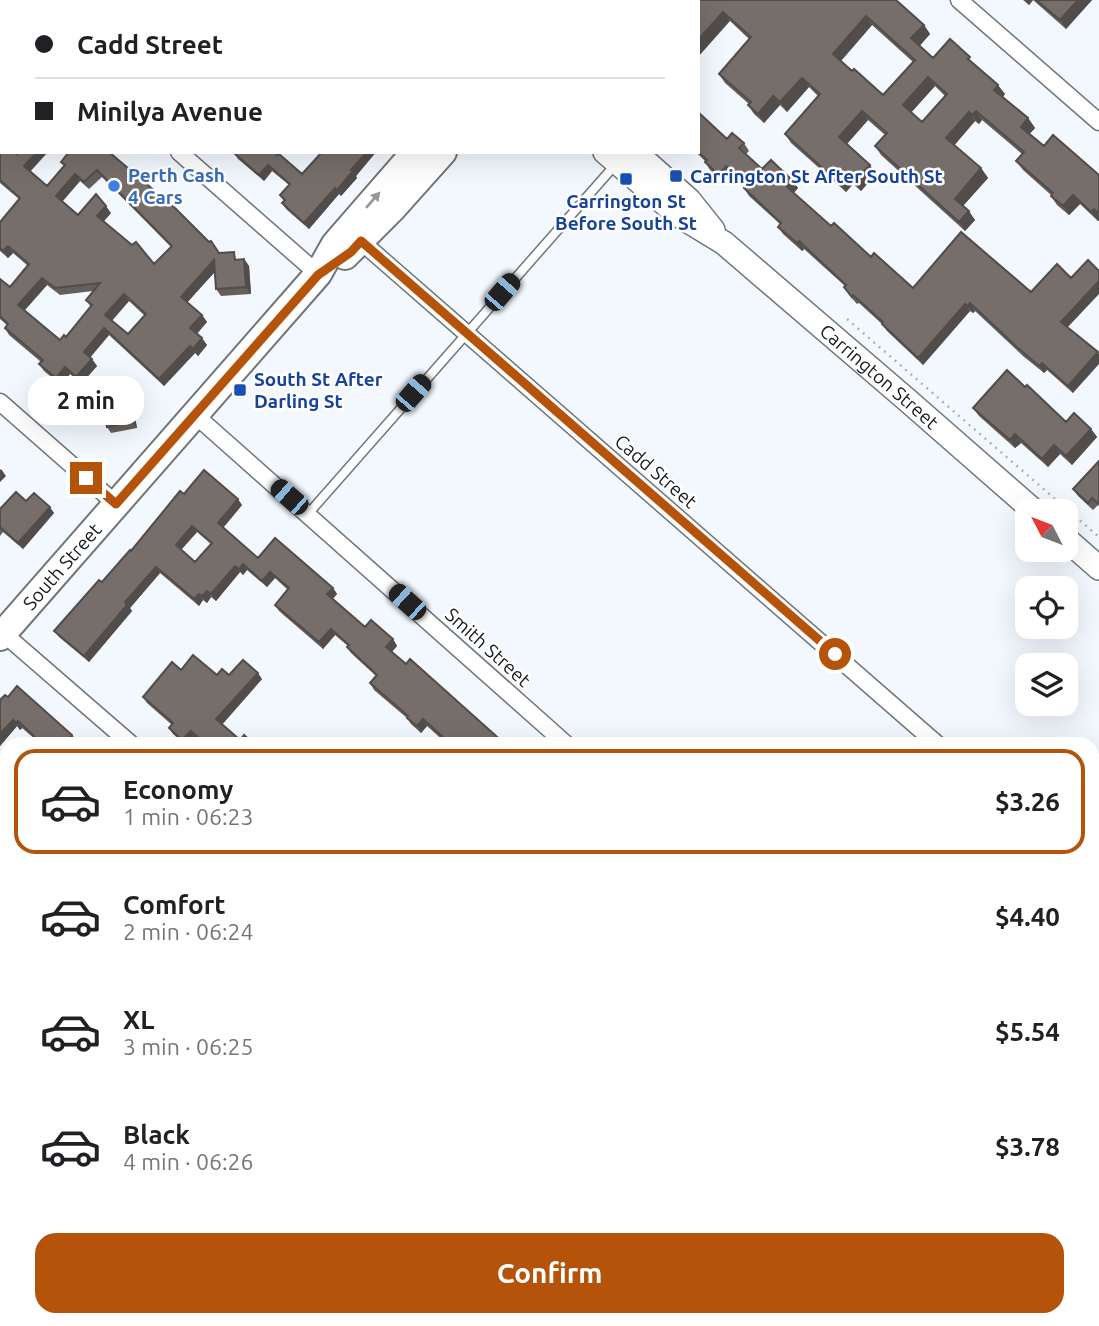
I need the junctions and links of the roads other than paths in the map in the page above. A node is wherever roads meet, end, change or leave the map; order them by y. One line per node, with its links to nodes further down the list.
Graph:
1 (959, 0): 2 (street)
2 (1099, 122)
3 (180, 154): 8 (street)
4 (414, 154): 7 (main road, South Street, one-way to 4)
5 (441, 154): 7 (main road, South Street)
6 (619, 156): 9 (lane); 12 (main road, Carrington Street)
7 (354, 236): 8 (main road, South Street); 9 (street, Cadd Street)
8 (318, 275): 11 (main road, South Street)
9 (466, 332): 14 (lane); 20 (street, Cadd Street)
10 (0, 402): 13 (street)
11 (194, 414): 13 (main road, South Street); 14 (street, Smith Street)
12 (1020, 499)
13 (116, 504): 17 (main road, South Street)
14 (308, 514): 19 (street, Smith Street)
15 (1078, 550): 16 (main road)
16 (1099, 568)
17 (2, 635): 18 (street)
18 (123, 737)
19 (557, 737)
20 (929, 737)

